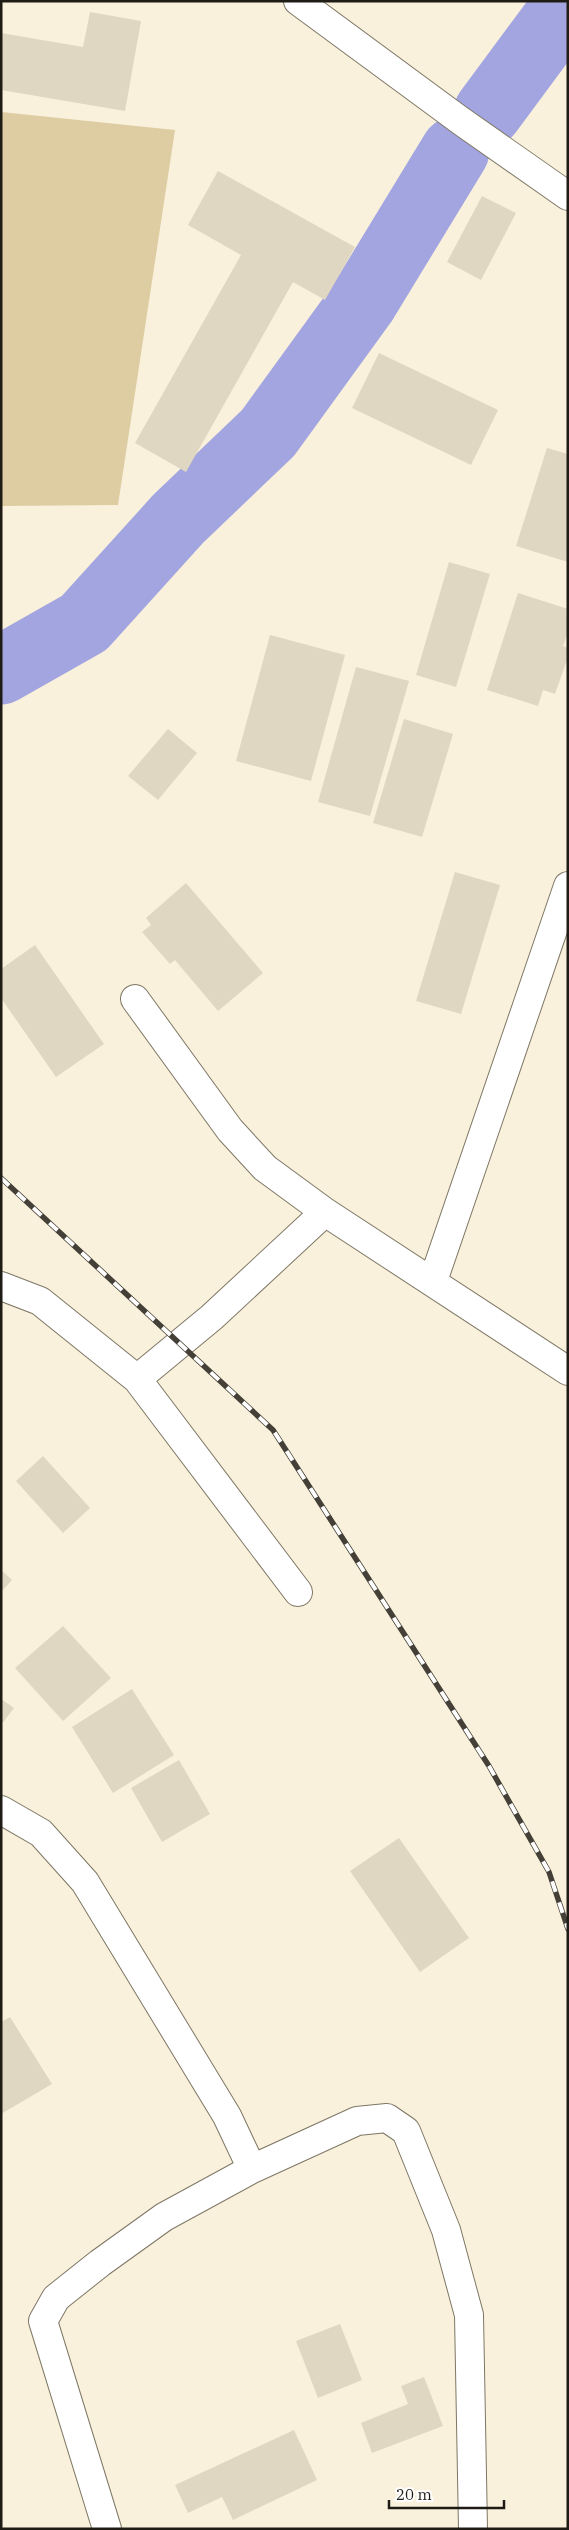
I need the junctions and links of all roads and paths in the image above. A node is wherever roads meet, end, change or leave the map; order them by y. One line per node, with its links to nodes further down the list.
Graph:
1 (298, 1): 2 (street)
2 (568, 196)
3 (568, 886): 6 (street)
4 (135, 999): 5 (street)
5 (325, 1212): 6 (street); 9 (street)
6 (434, 1281): 8 (street)
7 (1, 1286): 9 (street)
8 (568, 1371)
9 (137, 1379): 10 (street)
10 (298, 1592)
11 (1, 1810): 12 (street)
12 (252, 2169): 13 (street); 14 (street)
13 (107, 2529)
14 (473, 2529)

